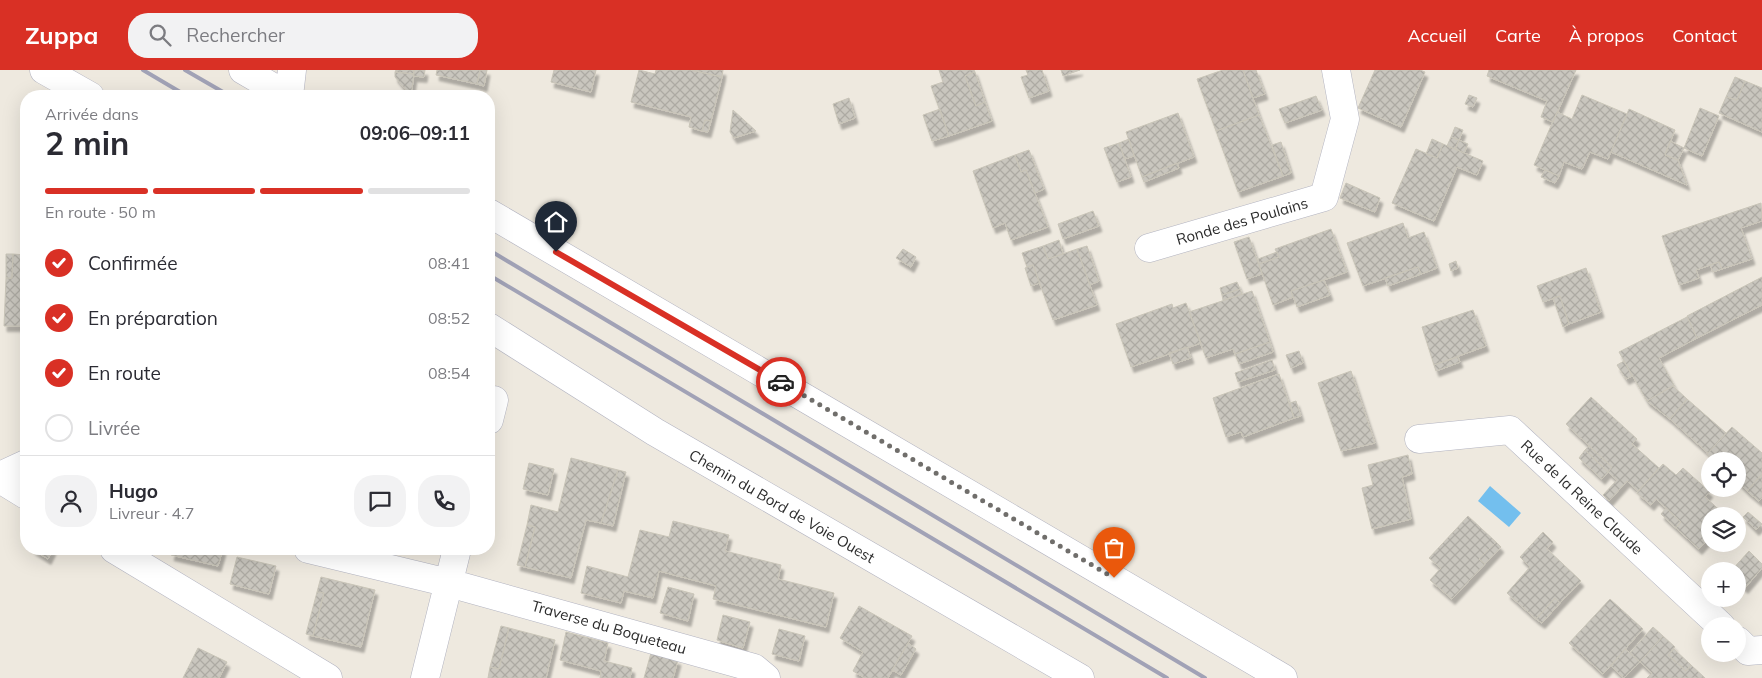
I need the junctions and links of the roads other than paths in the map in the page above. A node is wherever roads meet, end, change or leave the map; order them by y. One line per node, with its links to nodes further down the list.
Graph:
1 (44, 70): 5 (street)
2 (243, 70): 6 (street)
3 (292, 70): 7 (street)
4 (1336, 70): 9 (street, Ronde des Poulains)
5 (79, 90)
6 (278, 90)
7 (290, 90)
8 (495, 217): 26 (street)
9 (1149, 248)
10 (495, 331): 25 (street, Chemin du Bord de Voie Ouest)
11 (1419, 439): 19 (street, Rue de la Reine Claude)
12 (20, 467): 13 (street)
13 (0, 478): 14 (street)
14 (20, 491)
15 (124, 555): 22 (street)
16 (334, 555): 18 (street, Traverse du Boqueteau)
17 (456, 555): 18 (street)
18 (449, 583): 23 (street); 24 (street, Traverse du Boqueteau)
19 (1711, 617)
20 (1746, 650): 21 (street)
21 (1762, 650)
22 (328, 678)
23 (425, 678)
24 (766, 678)
25 (1080, 678)
26 (1283, 678)

